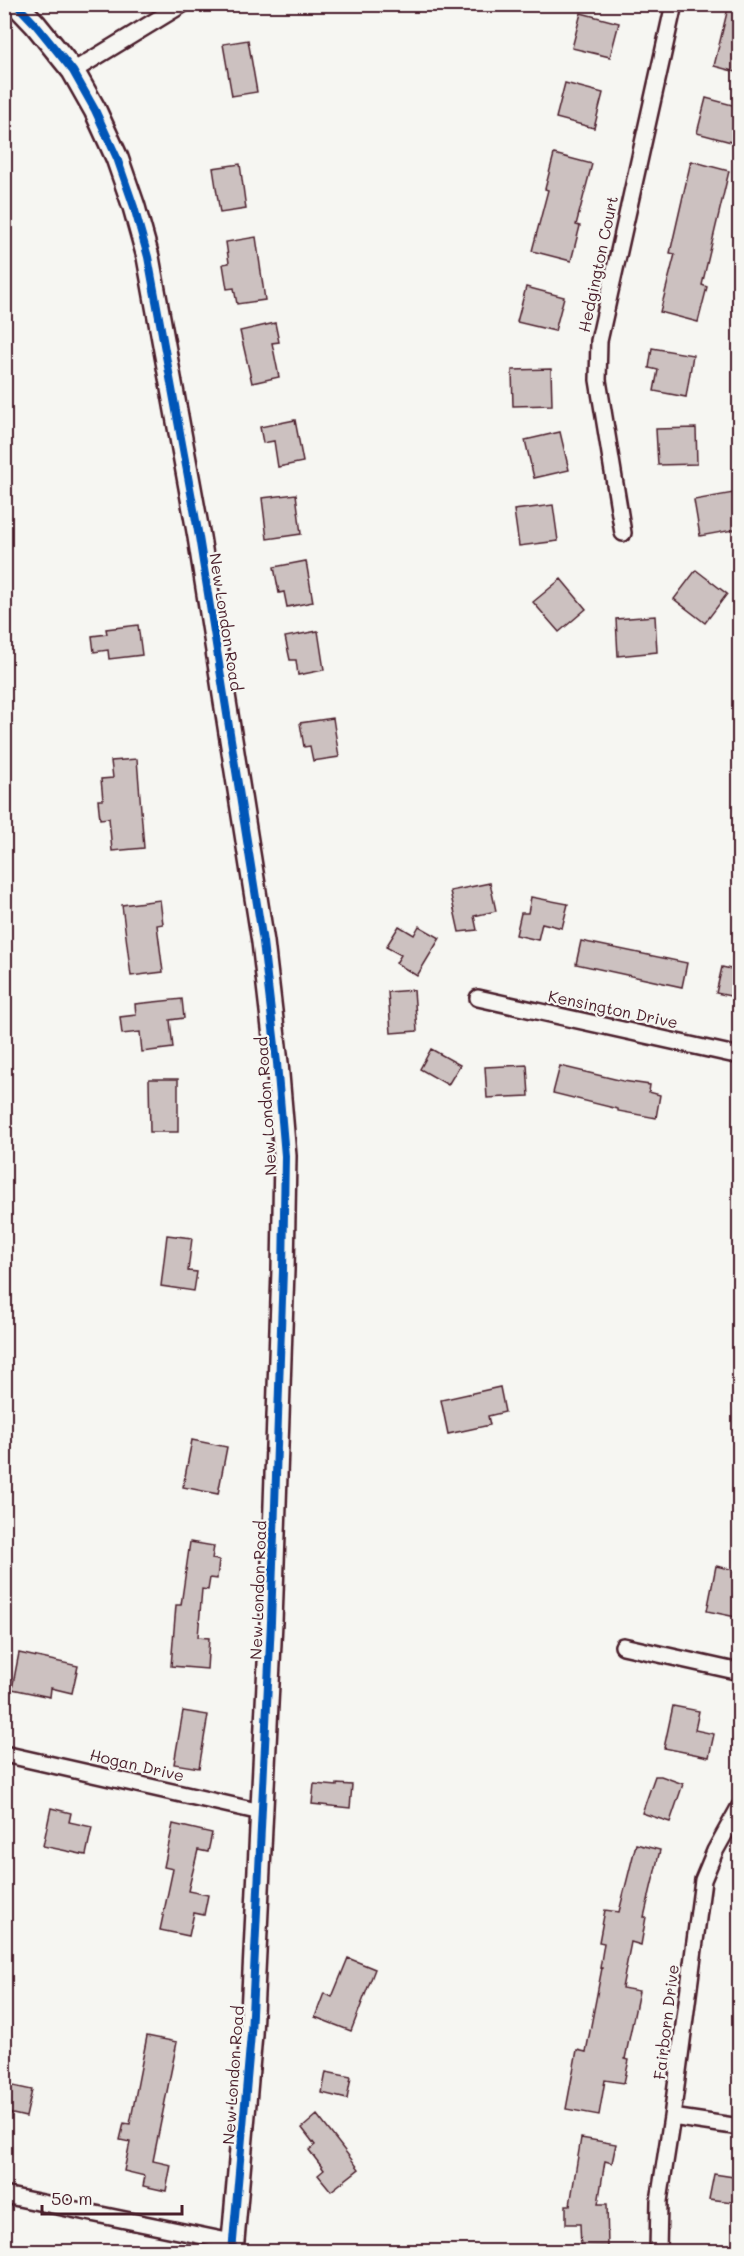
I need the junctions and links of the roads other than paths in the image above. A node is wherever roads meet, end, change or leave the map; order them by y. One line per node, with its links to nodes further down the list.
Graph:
1 (16, 4): 4 (street, New London Road)
2 (183, 4): 4 (street)
3 (674, 4): 5 (street, Hedgington Court)
4 (73, 71): 12 (street, New London Road)
5 (623, 533)
6 (478, 998): 7 (street, Kensington Drive)
7 (740, 1056)
8 (623, 1646): 9 (street)
9 (740, 1672)
10 (4, 1754): 12 (street, Hogan Drive)
11 (740, 1806): 13 (street, Fairborn Drive)
12 (261, 1812): 16 (street, New London Road)
13 (672, 2116): 14 (street); 17 (street, Fairborn Drive)
14 (740, 2127)
15 (4, 2195): 16 (street)
16 (232, 2247)
17 (658, 2252)

